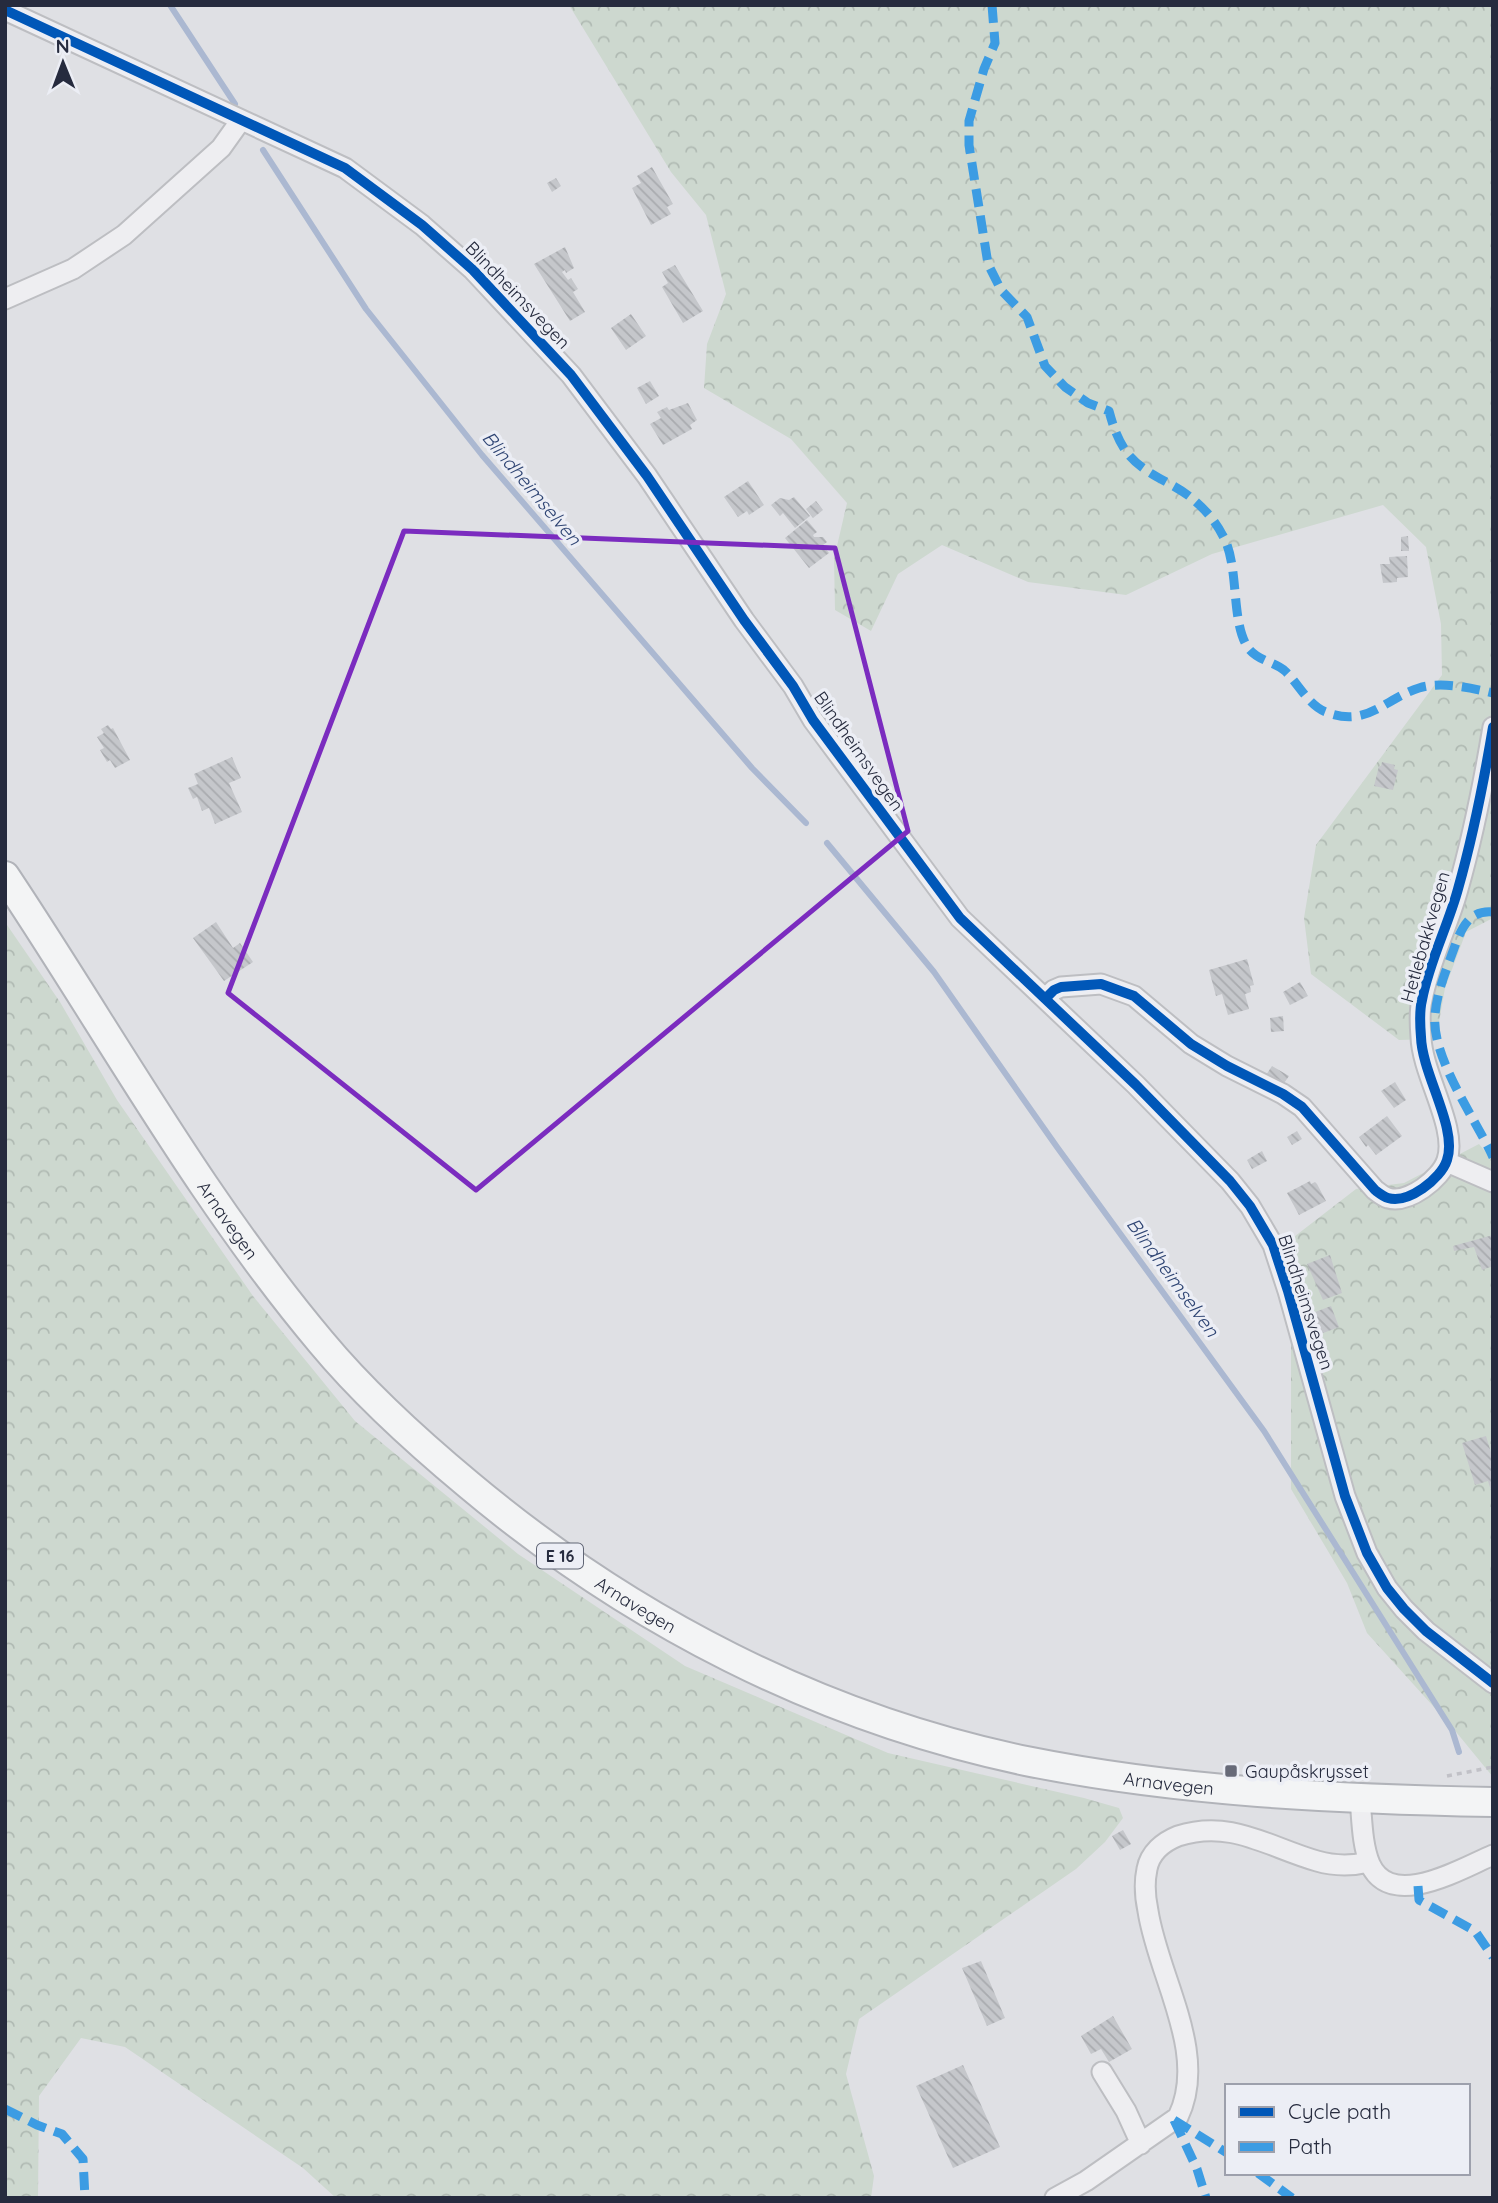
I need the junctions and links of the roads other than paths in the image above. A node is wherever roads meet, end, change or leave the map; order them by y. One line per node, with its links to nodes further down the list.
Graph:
1 (5, 10): 2 (street, Blindheimsvegen)
2 (241, 120): 3 (street); 6 (street, Blindheimsvegen)
3 (5, 299)
4 (1493, 727): 7 (street, Hetlebakkvegen)
5 (5, 876): 10 (highway, Arnavegen / E 16)
6 (1046, 998): 7 (street); 9 (street, Blindheimsvegen)
7 (1447, 1162): 8 (street)
8 (1493, 1182)
9 (1493, 1683)
10 (1360, 1799): 11 (highway, Arnavegen / E 16); 13 (street)
11 (1493, 1802)
12 (1493, 1855): 13 (street)
13 (1369, 1862): 15 (street)
14 (1102, 2072): 15 (street)
15 (1141, 2144): 16 (street)
16 (1055, 2198)

